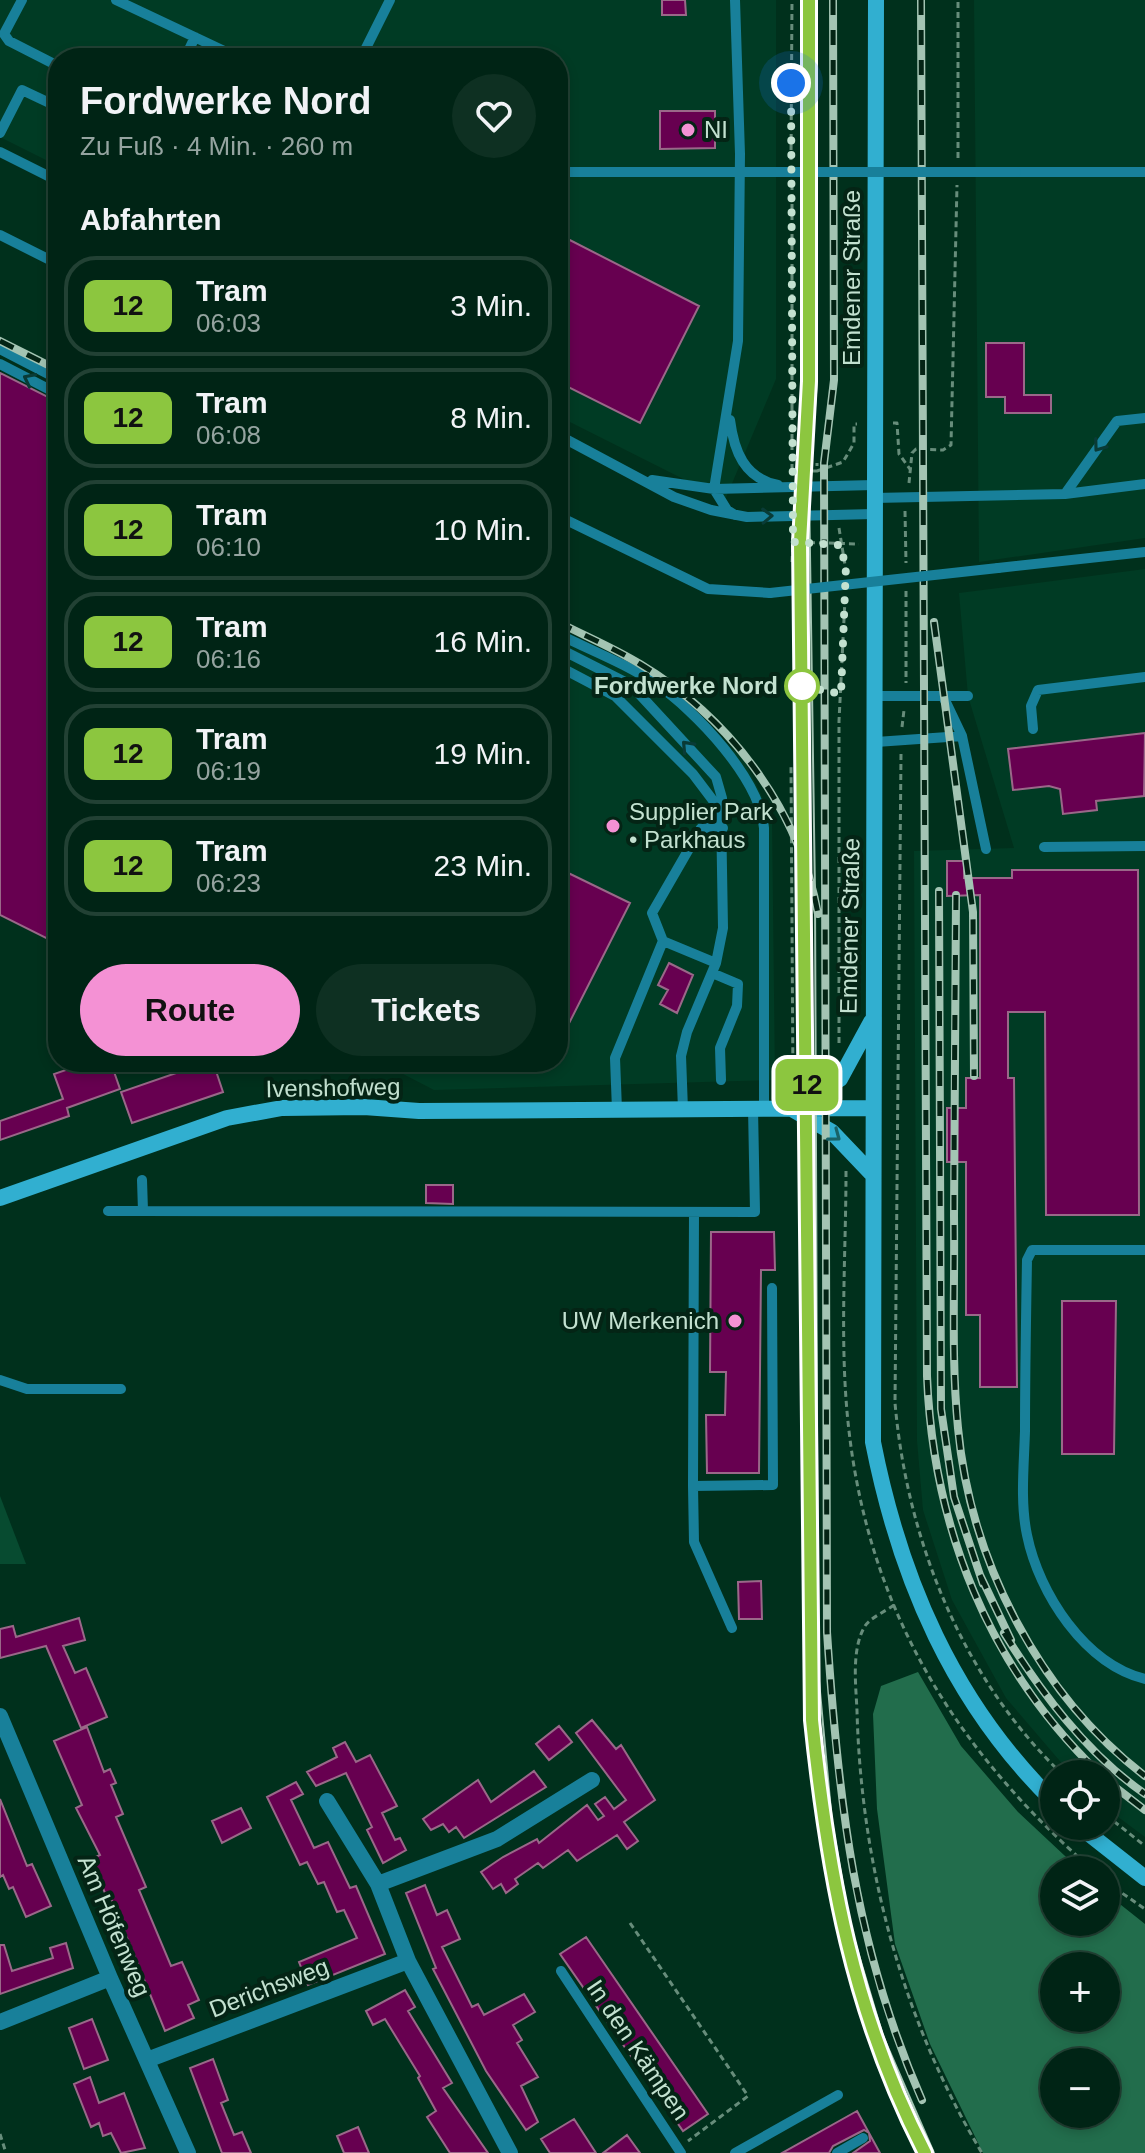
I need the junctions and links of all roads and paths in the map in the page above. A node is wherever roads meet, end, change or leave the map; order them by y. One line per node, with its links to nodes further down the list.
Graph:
1 (22, 0): 12 (lane)
2 (116, 0): 8 (lane)
3 (390, 0): 11 (lane)
4 (735, 0): 29 (lane)
5 (792, 0): 16 (path)
6 (876, 0): 40 (street, Emdener Straße)
7 (958, 0): 17 (path)
8 (195, 37): 9 (lane); 10 (lane)
9 (190, 48)
10 (218, 48)
11 (366, 48)
12 (48, 61)
13 (48, 102): 14 (lane)
14 (0, 133)
15 (0, 152): 20 (lane)
16 (791, 163)
17 (958, 168)
18 (568, 172): 19 (lane, bridge)
19 (1145, 172)
20 (48, 176)
21 (792, 179): 33 (path)
22 (957, 183): 39 (path)
23 (0, 235): 24 (lane)
24 (48, 259)
25 (0, 349): 27 (lane)
26 (0, 364): 28 (lane, one-way to 26)
27 (48, 374)
28 (48, 389)
29 (728, 410): 36 (lane); 37 (lane)
30 (1145, 418): 38 (lane, one-way to 38)
31 (568, 440): 34 (lane)
32 (817, 463): 33 (path)
33 (792, 471): 36 (path)
34 (642, 477): 37 (lane); 41 (lane)
35 (1145, 484): 38 (lane)
36 (791, 487): 37 (lane); 40 (lane)
37 (714, 489): 41 (lane)
38 (1065, 494): 39 (lane)
39 (907, 497): 40 (lane); 47 (path)
40 (874, 499): 42 (lane); 55 (street, Emdener Straße)
41 (735, 515): 42 (lane, one-way to 42)
42 (791, 515): 44 (path)
43 (568, 521): 45 (lane, bridge)
44 (793, 542): 46 (path); 48 (path)
45 (1145, 552)
46 (792, 562)
47 (906, 571)
48 (846, 576)
49 (906, 586): 56 (path)
50 (846, 587): 72 (path)
51 (568, 639): 75 (lane)
52 (568, 653): 64 (lane, one-way to 52)
53 (568, 671): 64 (lane)
54 (1145, 677): 59 (lane)
55 (876, 696): 56 (lane); 61 (street, Emdener Straße)
56 (906, 696): 57 (lane); 62 (path)
57 (943, 696): 58 (lane); 60 (lane)
58 (968, 696)
59 (1033, 729)
60 (962, 736): 62 (lane); 68 (lane)
61 (876, 742): 62 (lane); 71 (street, Emdener Straße)
62 (901, 742): 94 (path)
63 (791, 765): 74 (path)
64 (721, 811): 65 (lane)
65 (723, 828): 69 (lane); 70 (lane)
66 (1145, 846): 67 (lane)
67 (1044, 847)
68 (986, 849)
69 (663, 941): 70 (lane); 77 (lane)
70 (714, 968): 73 (lane); 78 (lane)
71 (873, 1019): 74 (street); 76 (street, Emdener Straße)
72 (839, 1046)
73 (721, 1080)
74 (791, 1100): 75 (street, Ivenshofweg); 76 (street, Ivenshofweg); 79 (street, one-way to 79)
75 (759, 1108): 78 (street, Ivenshofweg); 84 (lane)
76 (872, 1108): 79 (street, Emdener Straße)
77 (617, 1110): 78 (street, Ivenshofweg); 81 (street, Ivenshofweg)
78 (683, 1110)
79 (872, 1174): 96 (street, Emdener Straße)
80 (142, 1180): 83 (lane)
81 (0, 1198)
82 (108, 1211): 83 (lane)
83 (143, 1211): 84 (lane)
84 (694, 1212): 89 (lane)
85 (1145, 1250): 92 (lane)
86 (772, 1288): 89 (lane)
87 (0, 1380): 88 (lane)
88 (121, 1389)
89 (693, 1486): 91 (lane)
90 (894, 1605): 120 (path)
91 (732, 1628)
92 (1145, 1679)
93 (0, 1716): 108 (street, Am Höfenweg)
94 (1050, 1760)
95 (592, 1780): 102 (street)
96 (1040, 1789)
97 (327, 1801): 102 (street)
98 (1120, 1826): 100 (path)
99 (1097, 1840): 101 (street)
100 (1145, 1846)
101 (1145, 1878)
102 (378, 1884): 106 (street)
103 (1120, 1892): 104 (path)
104 (1145, 1909)
105 (630, 1923): 114 (path)
106 (408, 1961): 110 (street, Derichsweg); 117 (street)
107 (561, 1971): 114 (lane, In den Kämpen)
108 (110, 1978): 109 (street); 110 (street, Am Höfenweg)
109 (0, 2022)
110 (147, 2060): 116 (street, Am Höfenweg)
111 (838, 2095): 118 (lane)
112 (0, 2134): 115 (path)
113 (863, 2138): 119 (lane)
114 (680, 2150)
115 (6, 2153)
116 (188, 2153)
117 (510, 2153)
118 (735, 2153)
119 (837, 2153)
120 (982, 2153)

